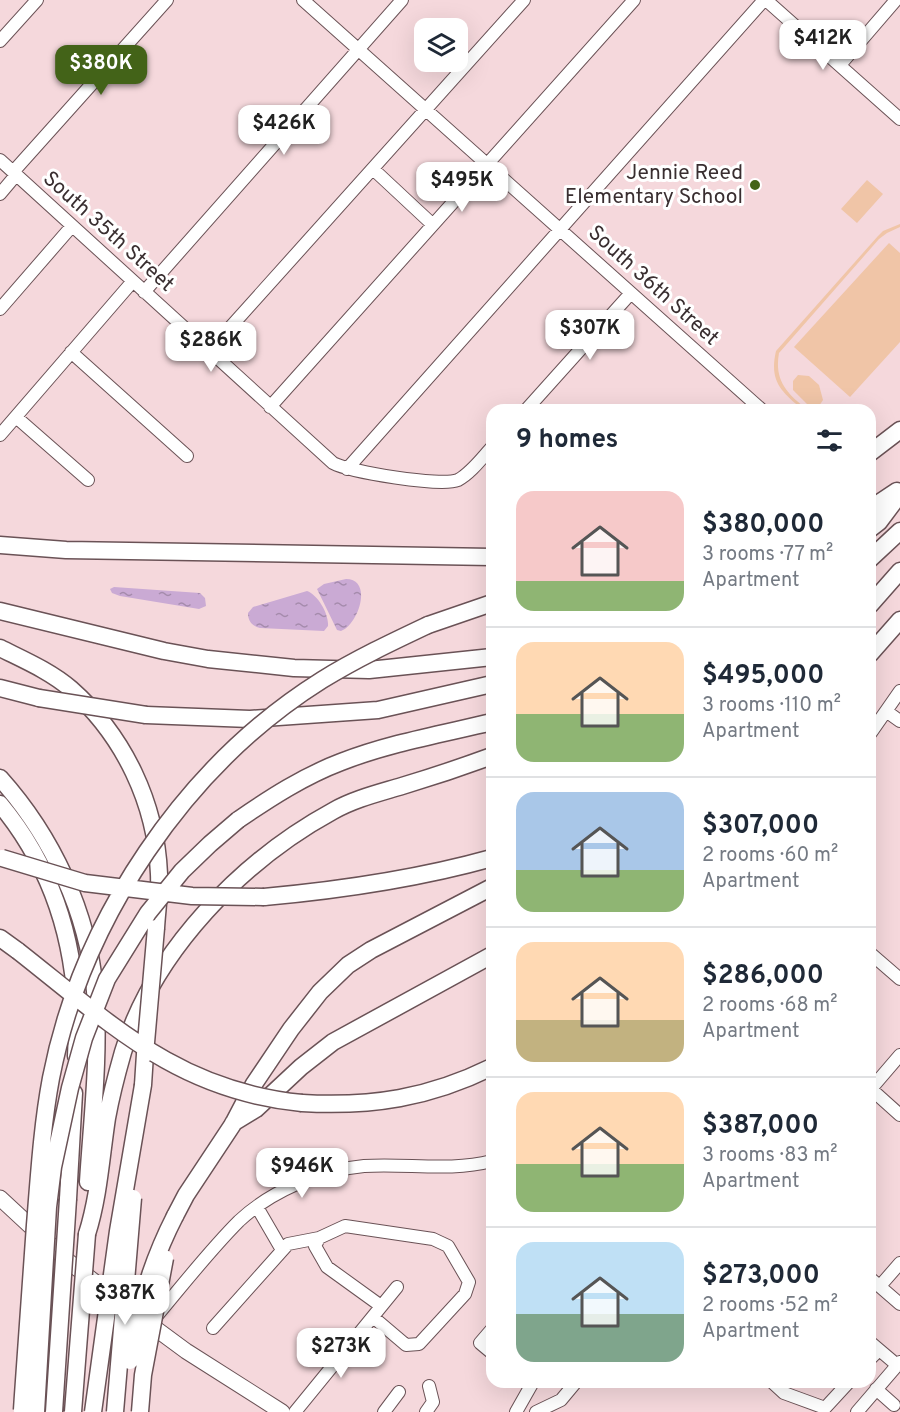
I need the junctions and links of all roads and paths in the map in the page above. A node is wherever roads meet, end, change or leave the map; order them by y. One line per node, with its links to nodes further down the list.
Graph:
1 (37, 0): 9 (street)
2 (167, 0): 17 (street)
3 (303, 0): 10 (street, South 36th Street)
4 (402, 0): 10 (street)
5 (524, 0): 12 (street)
6 (633, 0): 15 (street)
7 (765, 0): 11 (street); 21 (street)
8 (896, 0): 11 (street)
9 (0, 41)
10 (358, 49): 12 (street, South 36th Street); 23 (street)
11 (840, 65): 13 (street)
12 (426, 110): 15 (street, South 36th Street); 16 (street)
13 (900, 119)
14 (0, 160): 17 (street, South 35th Street)
15 (485, 163): 19 (street); 21 (street, South 36th Street)
16 (373, 169): 19 (street); 26 (street)
17 (15, 174): 18 (street); 20 (street, South 35th Street)
18 (0, 194)
19 (432, 224): 30 (street)
20 (72, 226): 22 (street, South 35th Street); 25 (street)
21 (561, 230): 24 (street, South 36th Street); 37 (street)
22 (133, 282): 23 (street, South 35th Street); 27 (street)
23 (144, 292): 26 (street, South 35th Street)
24 (632, 293): 28 (street); 29 (street, South 36th Street)
25 (0, 309)
26 (209, 351): 30 (street, South 35th Street)
27 (71, 352): 31 (street); 36 (street)
28 (531, 404)
29 (756, 404)
30 (270, 407): 37 (street, South 35th Street)
31 (16, 417): 33 (street); 38 (street)
32 (900, 430): 34 (highway)
33 (0, 435)
34 (876, 448)
35 (486, 453): 37 (street, South 35th Street)
36 (187, 456)
37 (347, 469)
38 (88, 480)
39 (900, 489): 41 (highway)
40 (900, 495): 42 (highway)
41 (876, 505)
42 (876, 524)
43 (900, 531): 45 (highway)
44 (0, 545): 46 (highway)
45 (876, 553)
46 (486, 557)
47 (900, 571): 48 (highway)
48 (876, 598)
49 (486, 605): 107 (highway, bridge)
50 (0, 611): 54 (highway)
51 (900, 620): 52 (highway)
52 (876, 647)
53 (0, 648): 75 (highway, bridge)
54 (486, 658)
55 (486, 685): 56 (highway, bridge)
56 (0, 688)
57 (900, 691): 58 (street)
58 (886, 711): 59 (street); 61 (street)
59 (900, 721)
60 (486, 723): 107 (highway, bridge)
61 (876, 725)
62 (486, 758): 83 (highway)
63 (0, 778): 83 (highway)
64 (0, 804): 108 (highway, bridge)
65 (1, 857): 66 (highway, bridge)
66 (486, 860)
67 (486, 890): 78 (highway)
68 (0, 938): 73 (highway, bridge)
69 (486, 958): 78 (highway)
70 (876, 958): 71 (street)
71 (900, 979)
72 (900, 1055): 74 (street)
73 (486, 1070)
74 (876, 1083)
75 (143, 1085): 110 (highway, bridge); 111 (highway, bridge)
76 (876, 1095): 77 (street)
77 (900, 1115)
78 (233, 1124): 82 (highway)
79 (486, 1162): 81 (street)
80 (0, 1198): 92 (main road)
81 (257, 1207): 85 (street); 92 (street)
82 (175, 1216): 112 (highway, bridge); 113 (highway, bridge)
83 (87, 1234): 109 (highway, bridge)
84 (319, 1238): 85 (street); 91 (street); 91 (street)
85 (282, 1250): 93 (street)
86 (900, 1263): 87 (street)
87 (876, 1281)
88 (876, 1283): 90 (street)
89 (397, 1287): 91 (street)
90 (900, 1304)
91 (377, 1312): 115 (street)
92 (150, 1324): 114 (main road)
93 (213, 1328)
94 (486, 1336): 95 (street)
95 (486, 1348)
96 (876, 1352): 97 (street)
97 (898, 1363): 104 (street)
98 (429, 1386): 117 (street)
99 (529, 1388): 118 (street)
100 (571, 1388): 106 (street)
101 (779, 1388): 102 (street)
102 (843, 1388)
103 (399, 1392): 116 (street)
104 (872, 1394): 105 (street); 120 (street)
105 (895, 1404)
106 (556, 1408): 119 (street)
107 (25, 1411)
108 (54, 1412)
109 (73, 1412)
110 (93, 1412)
111 (115, 1412)
112 (121, 1412)
113 (140, 1412)
114 (282, 1412)
115 (295, 1412)
116 (384, 1412)
117 (426, 1412)
118 (516, 1412)
119 (536, 1412)
120 (857, 1412)

